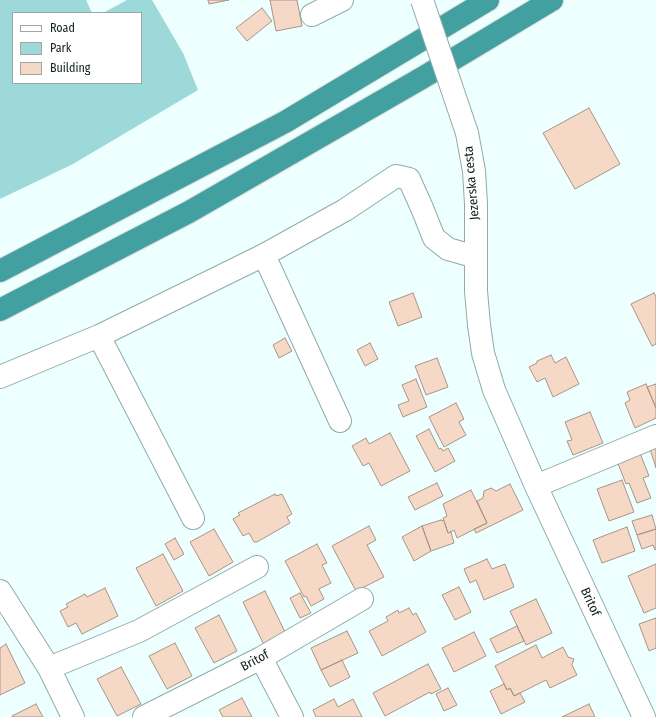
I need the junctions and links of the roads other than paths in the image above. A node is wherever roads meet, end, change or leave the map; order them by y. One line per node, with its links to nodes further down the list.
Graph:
1 (342, 0): 5 (street)
2 (422, 0): 7 (street, Jezerska cesta, bridge)
3 (488, 0): 8 (highway)
4 (552, 0): 9 (highway)
5 (312, 15)
6 (264, 255): 7 (street); 11 (street); 13 (street)
7 (476, 257): 10 (street, Jezerska cesta)
8 (0, 271)
9 (0, 310)
10 (480, 325): 15 (street, Britof)
11 (99, 336): 12 (street); 16 (street)
12 (0, 377)
13 (340, 421)
14 (656, 436): 15 (street)
15 (536, 486): 25 (street, Britof)
16 (193, 518)
17 (257, 568): 21 (street)
18 (0, 591): 21 (street)
19 (362, 599): 20 (street, Britof)
20 (261, 658): 23 (street, Britof); 24 (street)
21 (49, 668): 22 (street)
22 (73, 717)
23 (144, 717)
24 (292, 717)
25 (644, 717)

